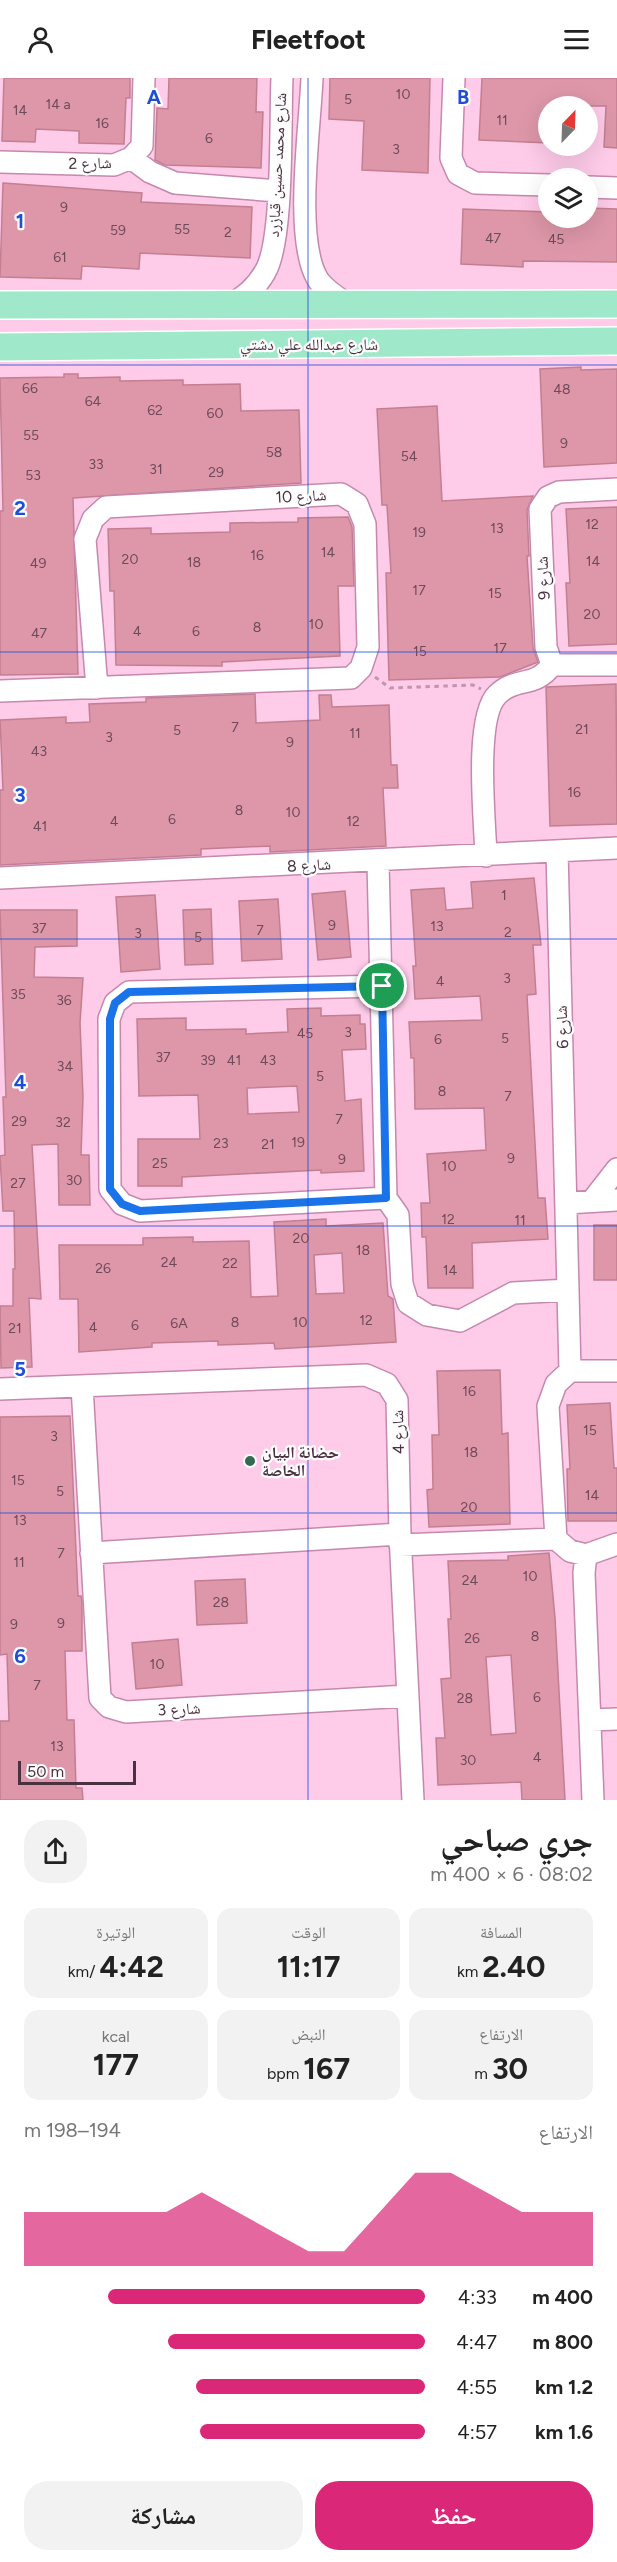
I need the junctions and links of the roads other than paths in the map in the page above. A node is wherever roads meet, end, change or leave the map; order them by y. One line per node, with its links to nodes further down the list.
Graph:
1 (144, 78): 5 (street, شارع 2)
2 (282, 78): 10 (street, شارع محمد حسين قبازرد)
3 (312, 78): 12 (street, شارع محمد حسين قبازرد)
4 (454, 78): 7 (street)
5 (131, 158): 6 (street, شارع 2); 10 (street)
6 (0, 162)
7 (538, 186)
8 (598, 187): 9 (street)
9 (617, 188)
10 (278, 191): 11 (street, شارع محمد حسين قبازرد)
11 (277, 219): 12 (street); 17 (street, شارع محمد حسين قبازرد)
12 (304, 225): 16 (street, شارع محمد حسين قبازرد)
13 (617, 303): 14 (main road)
14 (567, 304): 16 (main road); 19 (main road)
15 (0, 305): 17 (main road)
16 (348, 305): 17 (main road)
17 (229, 306)
18 (615, 334): 19 (main road, شارع عبدالله علي دشتي)
19 (516, 342): 20 (main road, شارع عبدالله علي دشتي)
20 (0, 347)
21 (617, 489): 22 (street, شارع 9)
22 (552, 665): 23 (street); 28 (street)
23 (617, 665)
24 (98, 688): 24 (street, شارع 10); 25 (street)
25 (0, 691)
26 (617, 848): 27 (street, شارع 8)
27 (556, 851): 28 (street, شارع 8); 36 (street, شارع 6)
28 (486, 855): 29 (street, شارع 8)
29 (378, 862): 30 (street, شارع 8); 31 (street)
30 (0, 878)
31 (382, 986): 33 (street); 33 (street)
32 (617, 1168): 35 (street)
33 (386, 1198): 37 (street)
34 (617, 1200): 35 (street)
35 (592, 1201): 36 (street)
36 (567, 1203): 37 (street, شارع 6)
37 (568, 1290): 38 (street, شارع 6)
38 (570, 1371): 39 (street); 42 (street)
39 (617, 1371)
40 (82, 1386): 41 (street, شارع 4); 43 (street, شارع 4); 45 (street, شارع 3)
41 (0, 1389)
42 (556, 1539): 43 (street); 46 (street)
43 (400, 1540): 45 (street); 47 (street, شارع 4)
44 (617, 1544): 46 (street)
45 (91, 1552): 47 (street, شارع 3)
46 (586, 1555): 49 (street)
47 (407, 1696): 50 (street, شارع 4)
48 (617, 1719): 49 (street)
49 (591, 1720): 51 (street)
50 (413, 1800)
51 (594, 1800)

